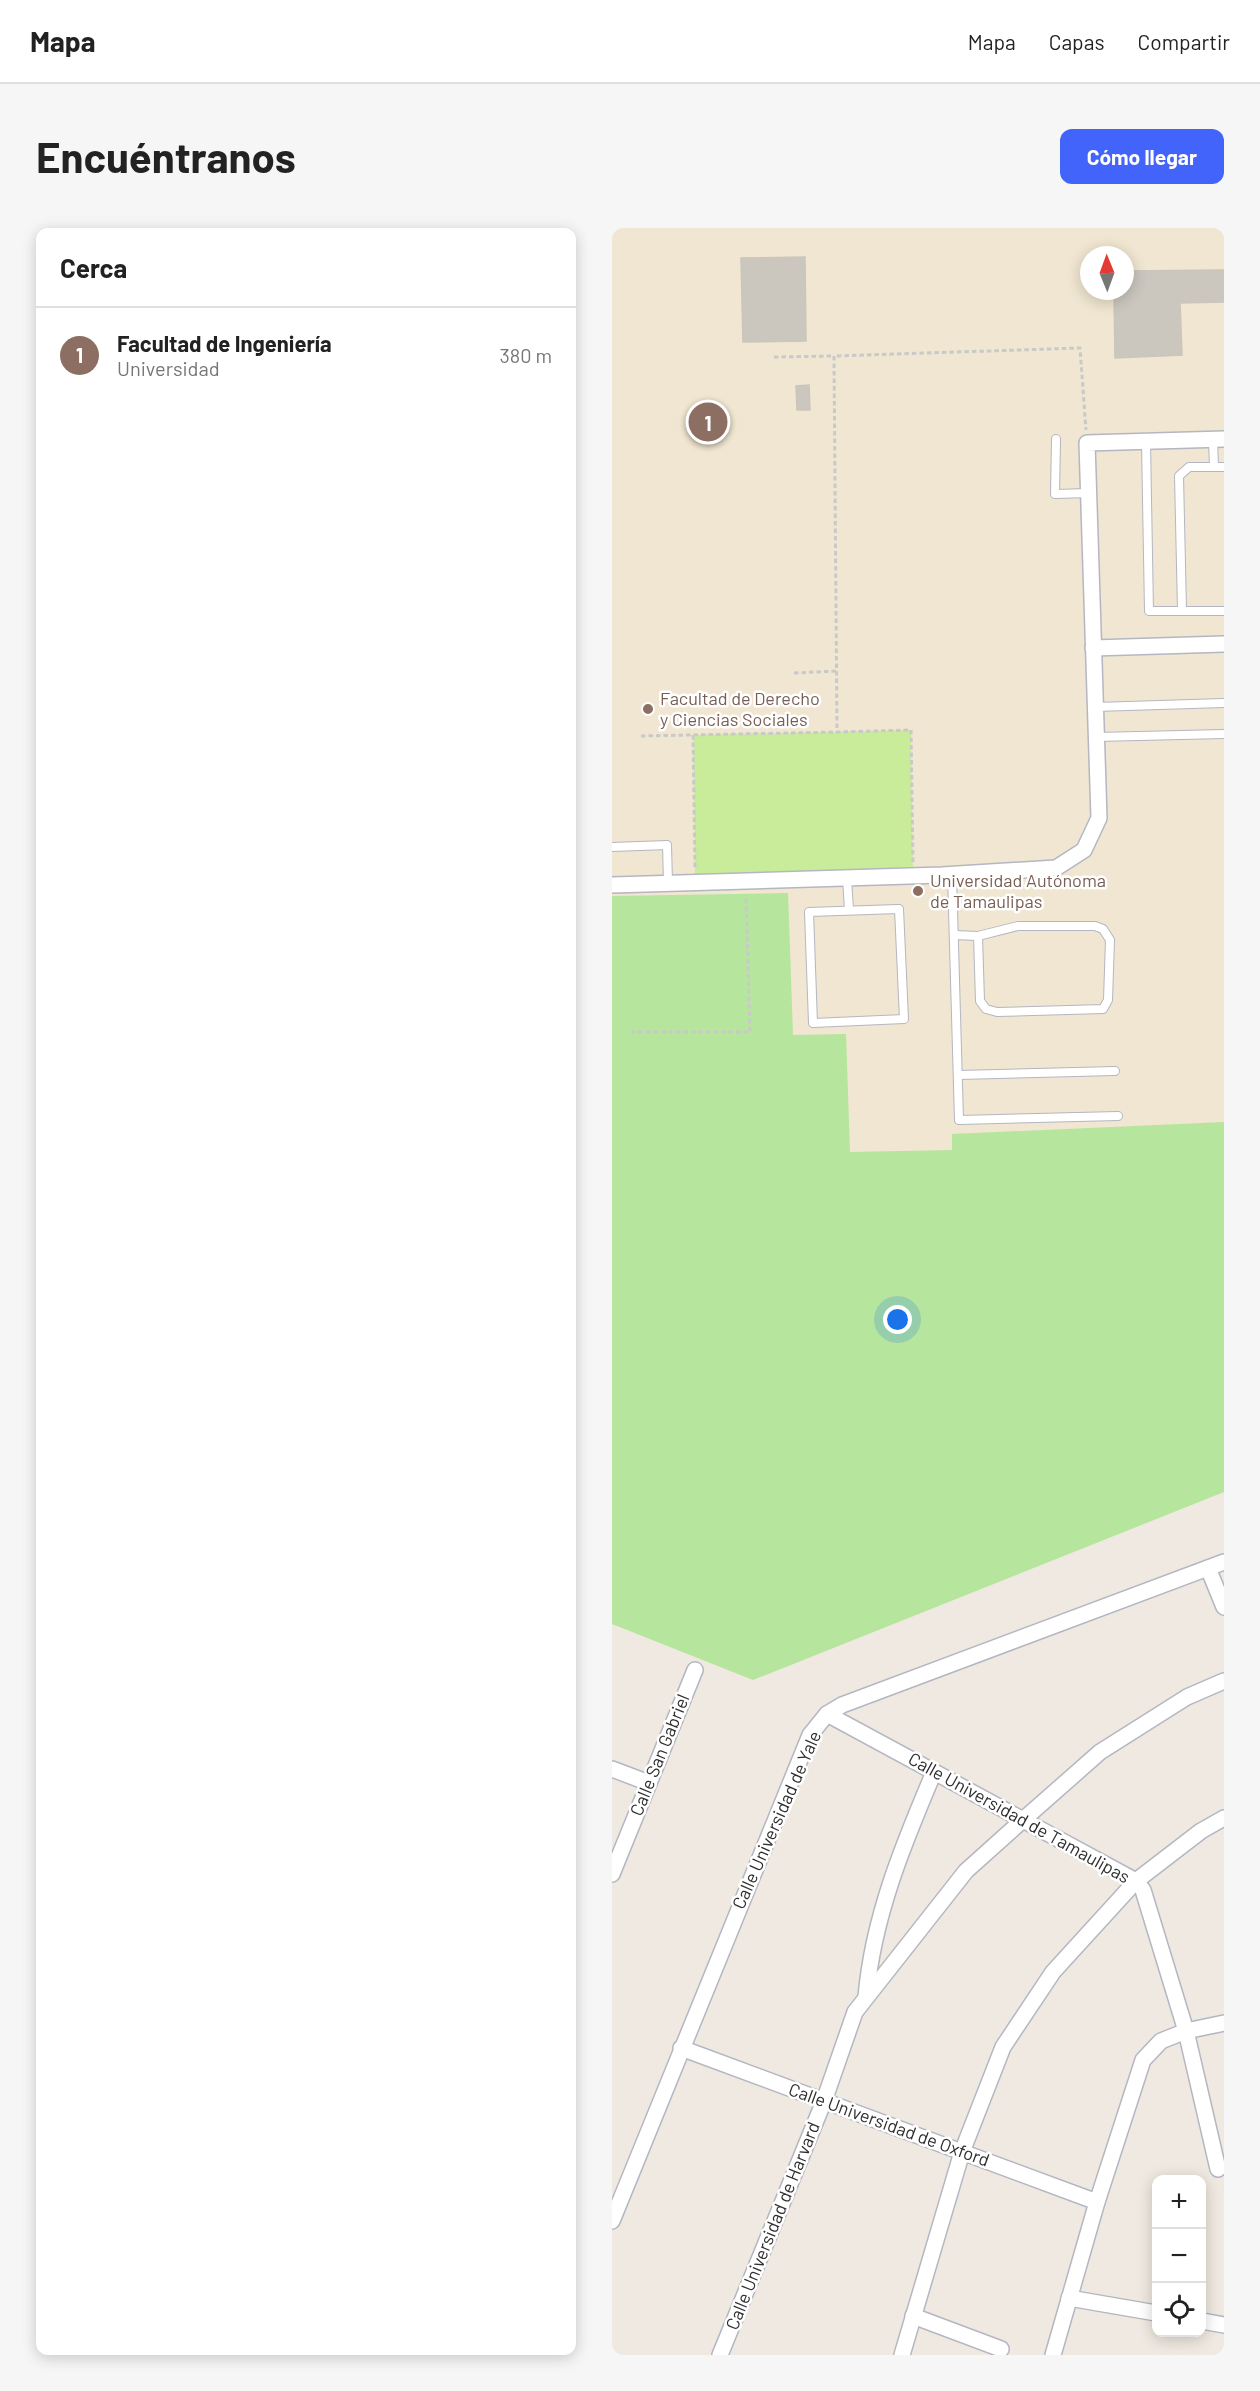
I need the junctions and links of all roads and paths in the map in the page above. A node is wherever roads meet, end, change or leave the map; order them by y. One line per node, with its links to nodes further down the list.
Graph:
1 (834, 356): 2 (path); 6 (path); 14 (path)
2 (774, 357)
3 (1056, 439): 9 (lane)
4 (1219, 439): 5 (street); 7 (lane)
5 (1146, 442): 6 (street); 10 (lane)
6 (1087, 443): 9 (street)
7 (1214, 467): 8 (lane); 10 (lane)
8 (1224, 467)
9 (1089, 492): 13 (street)
10 (1182, 610): 11 (lane)
11 (1224, 611)
12 (1224, 644): 13 (street)
13 (1093, 648): 17 (street)
14 (837, 671): 15 (path); 18 (path)
15 (794, 673)
16 (1224, 703): 17 (lane)
17 (1095, 707): 22 (street)
18 (837, 732): 20 (path); 25 (path)
19 (1224, 734): 22 (lane)
20 (693, 735): 21 (path); 29 (path)
21 (641, 736)
22 (1096, 737): 24 (street)
23 (612, 847): 28 (lane)
24 (952, 875): 25 (street); 32 (lane)
25 (914, 876): 26 (street)
26 (847, 878): 27 (street); 31 (lane)
27 (745, 881): 29 (street); 34 (path)
28 (668, 883): 29 (street); 30 (street)
29 (695, 883)
30 (612, 885)
31 (849, 910): 31 (lane)
32 (954, 935): 33 (lane); 36 (lane)
33 (978, 936): 33 (lane)
34 (631, 1032)
35 (1115, 1071): 36 (lane)
36 (958, 1075): 37 (lane)
37 (1118, 1116)
38 (1224, 1562): 39 (street, Calle Universidad de Yale)
39 (1208, 1568): 40 (street); 43 (street, Calle Universidad de Yale)
40 (1224, 1607)
41 (694, 1670): 46 (street, Calle San Gabriel)
42 (1224, 1681): 48 (street, Calle Universidad de Harvard)
43 (827, 1714): 45 (street, Calle Universidad de Tamaulipas); 54 (street, Calle Universidad de Yale)
44 (612, 1769): 46 (street)
45 (934, 1772): 48 (street, Calle Universidad de Tamaulipas); 51 (street, Calle Universidad de Harvard)
46 (649, 1783): 49 (street, Calle San Gabriel)
47 (1224, 1818): 50 (street)
48 (1025, 1821): 50 (street, Calle Universidad de Tamaulipas); 51 (street, Calle Universidad de Harvard)
49 (612, 1874)
50 (1136, 1881): 53 (street, Calle Universidad de Tamaulipas); 56 (street)
51 (866, 1998): 55 (street, Calle Universidad de Harvard)
52 (1224, 2022): 53 (street)
53 (1186, 2031): 57 (street, Calle Universidad de Tamaulipas); 58 (street)
54 (681, 2048): 55 (street, Calle Universidad de Oxford); 59 (street, Calle Universidad de Yale)
55 (824, 2101): 56 (street, Calle Universidad de Oxford); 66 (street, Calle Universidad de Harvard)
56 (962, 2152): 58 (street, Calle Universidad de Oxford); 62 (street)
57 (1218, 2169)
58 (1097, 2202): 60 (street)
59 (612, 2221)
60 (1069, 2298): 61 (street); 68 (street)
61 (1152, 2312)
62 (913, 2316): 65 (street); 67 (street)
63 (1206, 2322): 64 (street)
64 (1224, 2325)
65 (1001, 2349)
66 (720, 2355)
67 (902, 2355)
68 (1053, 2355)

